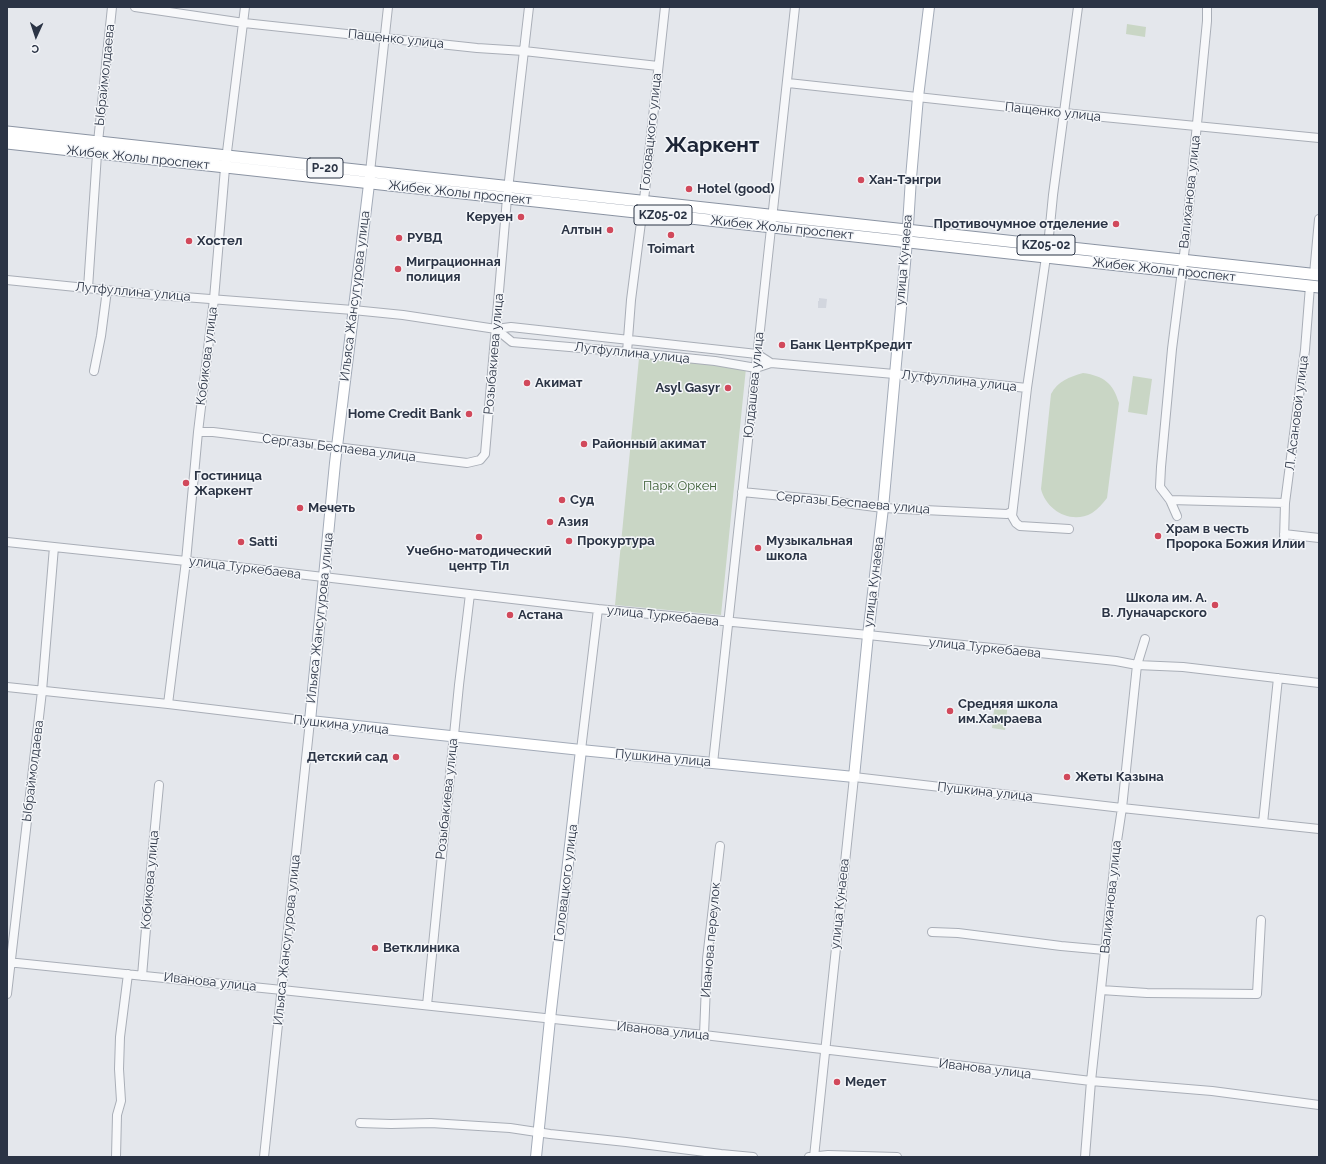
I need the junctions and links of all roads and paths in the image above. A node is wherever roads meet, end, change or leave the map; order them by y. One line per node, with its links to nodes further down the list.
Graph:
1 (112, 7): 22 (street, Ыбраймолдаева)
2 (135, 7): 11 (street, Пащенко улица)
3 (245, 7): 11 (street, Кобикова улица)
4 (388, 7): 12 (street, Ильяса Жансугурова улица)
5 (529, 7): 13 (street, Розыбакиева улица)
6 (665, 7): 14 (street, Головацкого улица)
7 (795, 7): 15 (street, Юлдашева улица)
8 (928, 7): 16 (main road, улица Кунаева)
9 (1078, 7): 17 (street)
10 (1207, 7): 18 (street, Валиханова улица)
11 (244, 23): 12 (street, Пащенко улица); 23 (street, Кобикова улица)
12 (385, 38): 13 (street, Пащенко улица); 24 (street, Ильяса Жансугурова улица)
13 (524, 51): 14 (street, Пащенко улица); 25 (street, Розыбакиева улица)
14 (658, 66): 26 (street, Головацкого улица)
15 (788, 83): 16 (street, Пащенко улица); 28 (street, Юлдашева улица)
16 (918, 96): 17 (street, Пащенко улица); 29 (main road, улица Кунаева)
17 (1064, 113): 18 (street, Пащенко улица); 31 (street)
18 (1196, 127): 20 (street, Пащенко улица); 32 (street, Валиханова улица)
19 (7, 132): 22 (highway, Жибек Жолы проспект / Р-20)
20 (1319, 138)
21 (7, 143): 22 (highway, Жибек Жолы проспект)
22 (97, 148): 23 (highway, Жибек Жолы проспект / Р-20); 37 (street, Ыбраймолдаева)
23 (226, 162): 24 (highway, Жибек Жолы проспект / Р-20); 39 (street, Кобикова улица)
24 (370, 178): 25 (highway, Жибек Жолы проспект / Р-20); 40 (main road, Ильяса Жансугурова улица)
25 (508, 193): 26 (highway, Жибек Жолы проспект / Р-20); 41 (street, Розыбакиева улица)
26 (643, 207): 28 (highway, Жибек Жолы проспект / KZ05-02); 42 (street, Головацкого улица)
27 (1319, 219): 34 (street)
28 (772, 221): 29 (highway, Жибек Жолы проспект / KZ05-02); 30 (highway, Жибек Жолы проспект / KZ05-02); 44 (street, Юлдашева улица)
29 (907, 230): 30 (main road, улица Кунаева); 31 (highway, Жибек Жолы проспект / KZ05-02)
30 (907, 241): 31 (highway, Жибек Жолы проспект / KZ05-02); 48 (main road, улица Кунаева)
31 (1047, 251): 32 (highway, Жибек Жолы проспект / KZ05-02); 33 (highway, Жибек Жолы проспект / KZ05-02); 49 (street)
32 (1183, 260): 33 (street, Валиханова улица); 34 (highway, Жибек Жолы проспект / KZ05-02)
33 (1181, 272): 36 (highway, Жибек Жолы проспект / KZ05-02); 54 (street, Валиханова улица)
34 (1317, 275)
35 (7, 280): 37 (street, Лутфуллина улица)
36 (1314, 286): 55 (street, Л. Асановой улица)
37 (88, 288): 38 (street, Лутфуллина улица)
38 (107, 290): 39 (street, Лутфуллина улица); 47 (street)
39 (214, 299): 40 (street, Лутфуллина улица); 50 (street, Кобикова улица)
40 (353, 310): 41 (street, Лутфуллина улица); 51 (main road, Ильяса Жансугурова улица)
41 (496, 329): 42 (street, Лутфуллина улица); 43 (street, Лутфуллина улица); 52 (street, Розыбакиева улица)
42 (628, 340): 43 (street, Головацкого улица); 44 (street, Лутфуллина улица)
43 (627, 352): 46 (street, Лутфуллина улица)
44 (757, 354): 45 (street, Лутфуллина улица); 46 (street, Юлдашева улица)
45 (771, 363): 46 (street, Лутфуллина улица); 48 (street, Лутфуллина улица)
46 (756, 368): 53 (street, Юлдашева улица)
47 (94, 371)
48 (894, 374): 49 (street, Лутфуллина улица); 56 (main road, улица Кунаева)
49 (1027, 388): 57 (street)
50 (198, 432): 51 (street, Сергазы Беспаева улица); 63 (street, Кобикова улица)
51 (337, 448): 52 (street, Сергазы Беспаева улица); 64 (main road, Ильяса Жансугурова улица)
52 (480, 460)
53 (742, 492): 56 (street, Сергазы Беспаева улица); 67 (street, Юлдашева улица)
54 (1170, 500): 55 (street); 58 (street, Валиханова улица)
55 (1285, 503): 60 (street, Л. Асановой улица)
56 (883, 508): 57 (street, Сергазы Беспаева улица); 68 (main road, улица Кунаева)
57 (1010, 514): 59 (street)
58 (1177, 516)
59 (1069, 529)
60 (1319, 538)
61 (7, 542): 62 (street, улица Туркебаева)
62 (54, 547): 63 (street, улица Туркебаева); 74 (street, Ыбраймолдаева)
63 (186, 561): 64 (street, улица Туркебаева); 75 (street, Кобикова улица)
64 (324, 578): 65 (street, улица Туркебаева); 76 (main road, Ильяса Жансугурова улица)
65 (470, 594): 66 (street, улица Туркебаева); 77 (street, Розыбакиева улица)
66 (598, 609): 67 (street, улица Туркебаева); 78 (street, Головацкого улица)
67 (728, 623): 68 (street, улица Туркебаева); 79 (street, Юлдашева улица)
68 (868, 635): 70 (street, улица Туркебаева); 80 (main road, улица Кунаева)
69 (1145, 639): 70 (street, Валиханова улица)
70 (1138, 665): 71 (street, улица Туркебаева); 82 (street, Валиханова улица)
71 (1278, 678): 72 (street, улица Туркебаева); 83 (street)
72 (1319, 683)
73 (7, 687): 74 (street, Пушкина улица)
74 (42, 691): 75 (street, Пушкина улица); 89 (street, Ыбраймолдаева)
75 (168, 704): 76 (street, Пушкина улица)
76 (310, 722): 77 (main road, Пушкина улица); 92 (street, Ильяса Жансугурова улица)
77 (453, 736): 78 (main road, Пушкина улица); 95 (street, Розыбакиева улица)
78 (581, 750): 79 (main road, Пушкина улица); 96 (main road, Головацкого улица)
79 (713, 762): 80 (main road, Пушкина улица)
80 (854, 777): 82 (street, Пушкина улица); 98 (street, улица Кунаева)
81 (159, 785): 91 (street, Кобикова улица)
82 (1122, 808): 83 (street, Пушкина улица); 88 (street, Валиханова улица)
83 (1264, 823): 84 (street, Пушкина улица)
84 (1319, 829)
85 (720, 846): 97 (street, Иванова переулок)
86 (1261, 920): 93 (street)
87 (932, 932): 88 (street)
88 (1105, 950): 93 (street, Валиханова улица)
89 (9, 962): 90 (street, Иванова улица); 94 (street, Ыбраймолдаева)
90 (128, 974): 91 (street, Иванова улица); 103 (street)
91 (142, 976): 92 (street, Иванова улица)
92 (282, 990): 95 (street, Иванова улица); 104 (street, Ильяса Жансугурова улица)
93 (1101, 990): 99 (street, Валиханова улица)
94 (7, 994)
95 (427, 1005): 96 (street, Иванова улица)
96 (550, 1019): 97 (street, Иванова улица); 102 (main road, Головацкого улица)
97 (704, 1035): 98 (street, Иванова улица)
98 (824, 1050): 99 (street, Иванова улица); 107 (street, улица Кунаева)
99 (1091, 1081): 100 (street, Иванова улица); 109 (street, Валиханова улица)
100 (1319, 1105)
101 (360, 1123): 102 (street)
102 (539, 1132): 105 (main road, Головацкого улица); 106 (street)
103 (116, 1157)
104 (264, 1157)
105 (536, 1157)
106 (753, 1157)
107 (812, 1157): 108 (street)
108 (897, 1157)
109 (1085, 1157)

